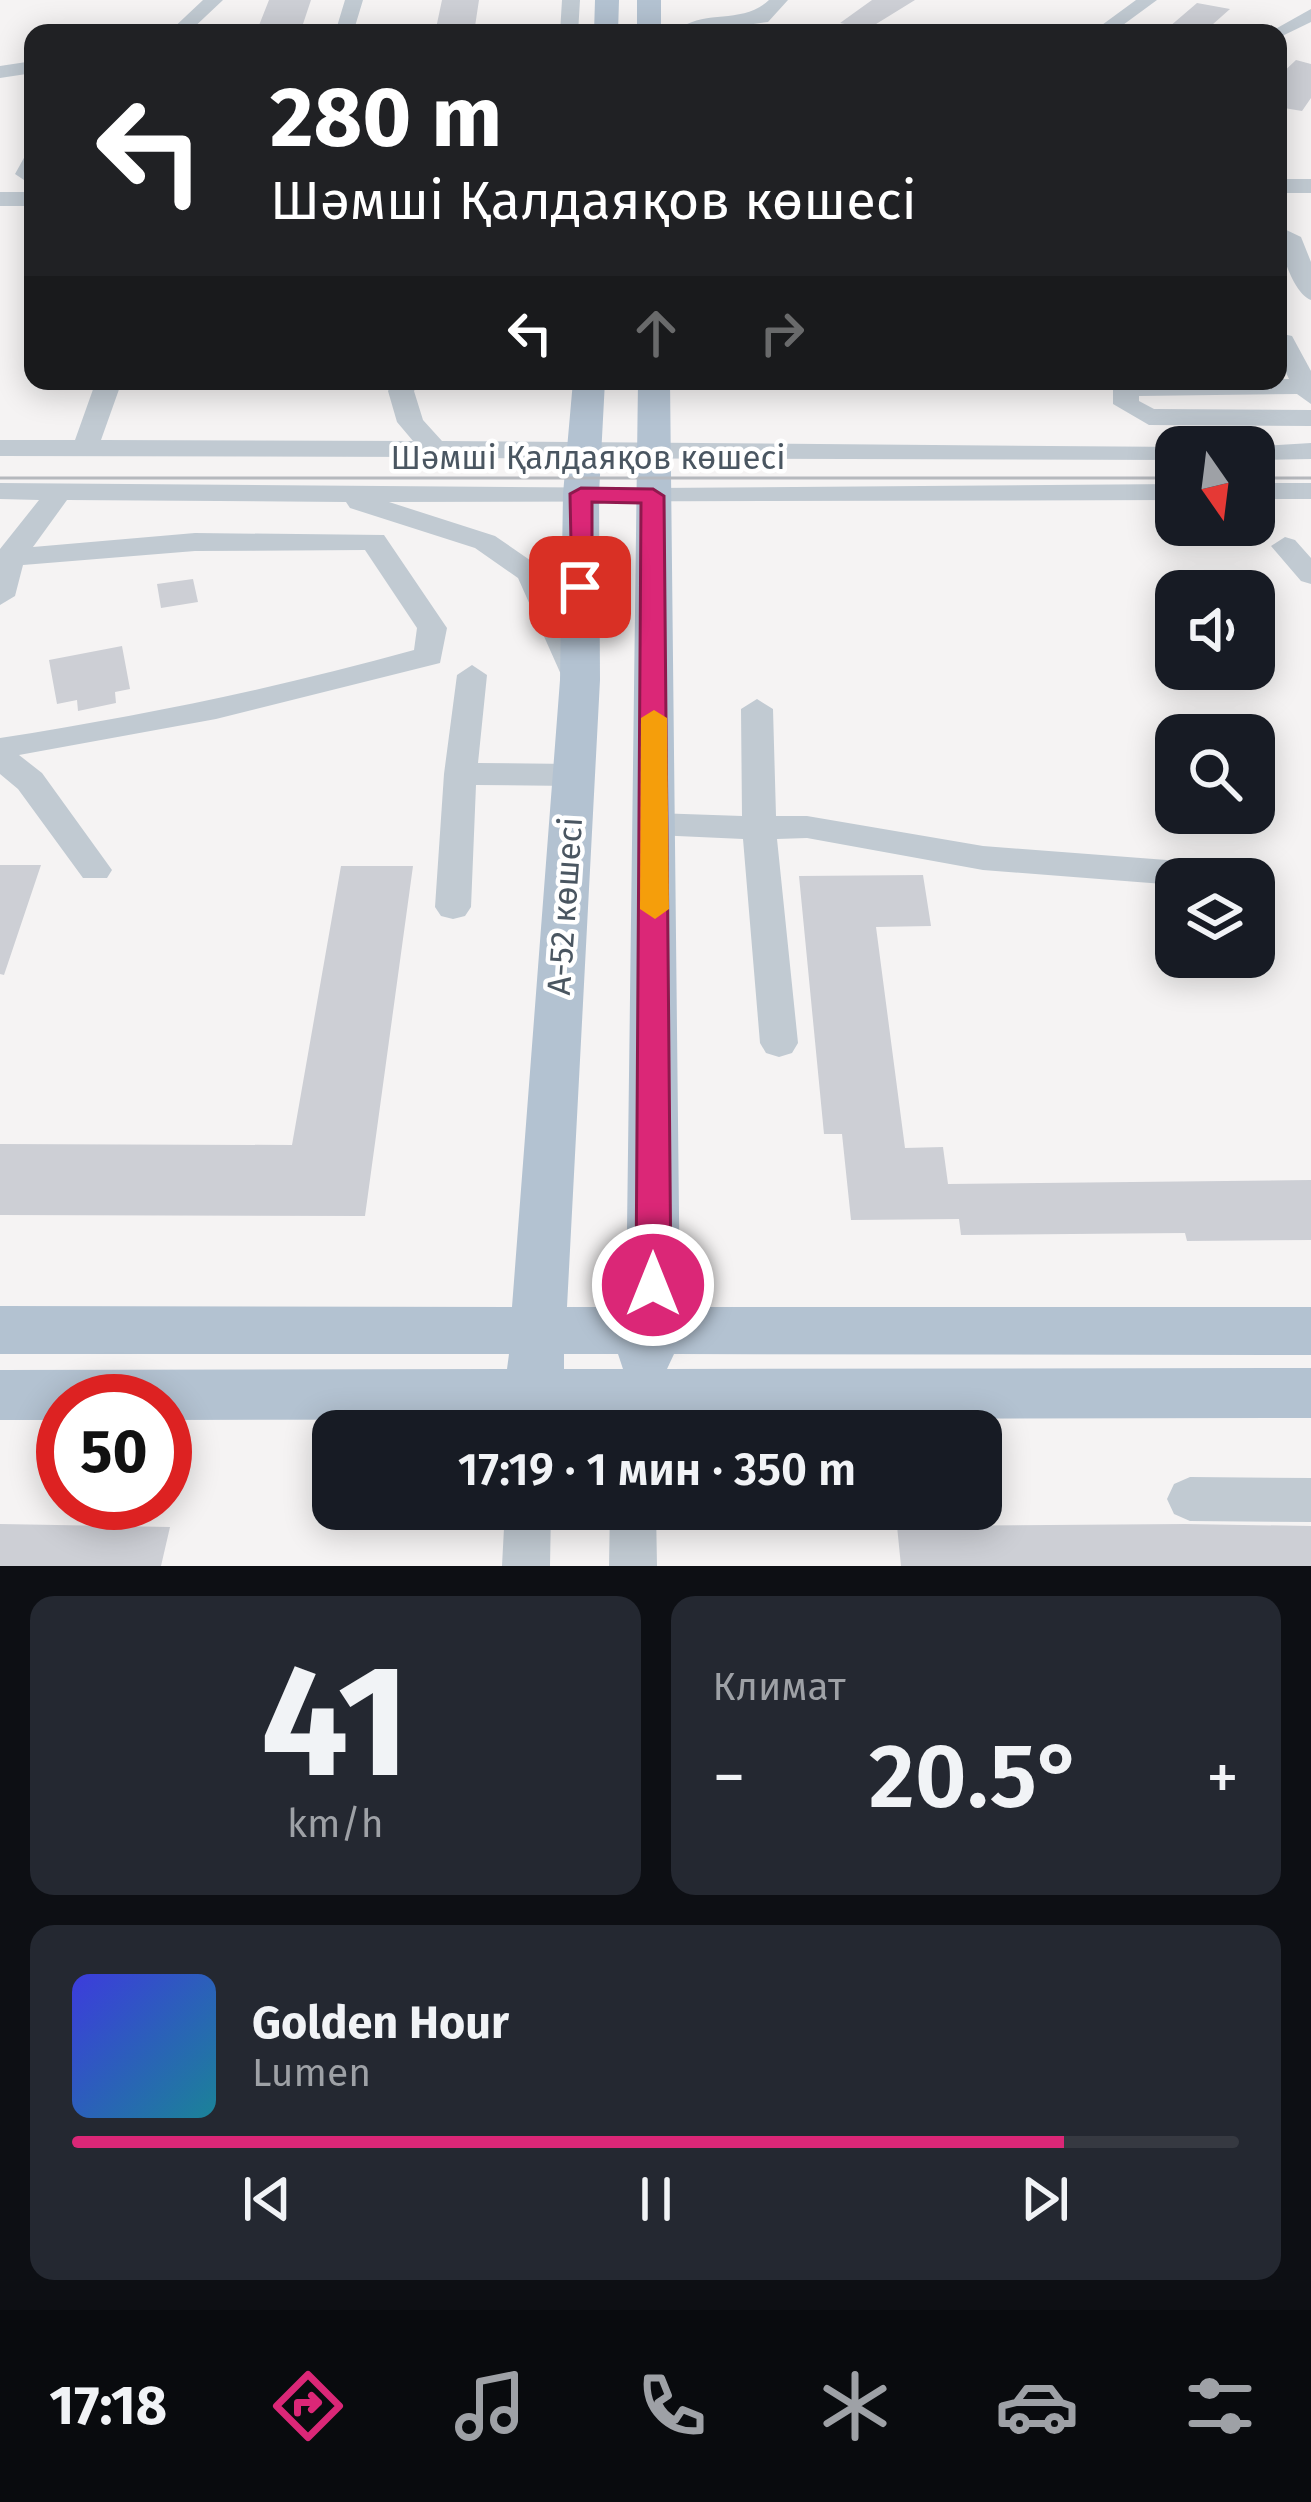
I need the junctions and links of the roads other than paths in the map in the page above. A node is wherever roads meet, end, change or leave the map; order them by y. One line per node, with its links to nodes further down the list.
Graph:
1 (214, 0): 4 (street)
2 (779, 0): 5 (street)
3 (1148, 0): 6 (street)
4 (187, 24)
5 (729, 24)
6 (1113, 24)
7 (1287, 236): 8 (street)
8 (1311, 292)
9 (1287, 349): 16 (street)
10 (106, 390): 19 (street)
11 (402, 390): 20 (street)
12 (590, 390): 21 (main road, А-52 көшесі)
13 (656, 390): 22 (main road)
14 (1126, 390): 17 (street)
15 (1247, 390): 16 (street)
16 (1308, 391)
17 (1311, 418)
18 (0, 448): 19 (street, Шәмші Қалдаяқов көшесі)
19 (85, 448): 20 (street, Шәмші Қалдаяқов көшесі)
20 (438, 448): 21 (street, Шәмші Қалдаяқов көшесі); 31 (street)
21 (587, 450): 22 (street, Шәмші Қалдаяқов көшесі); 33 (main road, А-52 көшесі)
22 (653, 451): 24 (street, Шәмші Қалдаяқов көшесі); 34 (main road)
23 (1311, 451): 25 (street)
24 (1155, 452)
25 (1275, 452)
26 (0, 491): 27 (street, Шәмші Қалдаяқов көшесі)
27 (59, 491): 28 (street, Шәмші Қалдаяқов көшесі); 36 (street)
28 (328, 491): 31 (street, Шәмші Қалдаяқов көшесі); 40 (street)
29 (1275, 491): 30 (street)
30 (1311, 491)
31 (459, 492): 33 (street, Шәмші Қалдаяқов көшесі)
32 (1155, 492): 34 (street, Шәмші Қалдаяқов көшесі)
33 (581, 494): 34 (street, Шәмші Қалдаяқов көшесі); 40 (main road, А-52 көшесі)
34 (653, 496): 45 (main road)
35 (1286, 546): 37 (street)
36 (6, 558): 38 (street); 42 (street)
37 (1311, 575)
38 (0, 596)
39 (472, 675): 43 (street)
40 (580, 680): 44 (main road, А-52 көшесі)
41 (757, 709): 46 (street)
42 (0, 753): 47 (street)
43 (460, 774): 44 (street); 49 (street)
44 (573, 775): 53 (main road, А-52 көшесі)
45 (655, 824): 46 (street); 52 (main road)
46 (759, 828): 48 (street); 50 (street)
47 (95, 871)
48 (1155, 871)
49 (453, 907)
50 (779, 1043)
51 (0, 1330): 53 (main road)
52 (653, 1330): 53 (main road); 54 (main road); 59 (main road)
53 (535, 1331): 58 (main road, А-52 көшесі)
54 (1311, 1331)
55 (1311, 1393): 60 (main road)
56 (0, 1395): 57 (main road)
57 (470, 1410)
58 (533, 1410)
59 (634, 1410)
60 (705, 1410)
61 (1190, 1499): 62 (street)
62 (1311, 1500)
63 (527, 1530): 65 (street)
64 (633, 1530): 66 (street)
65 (526, 1566)
66 (633, 1566)

